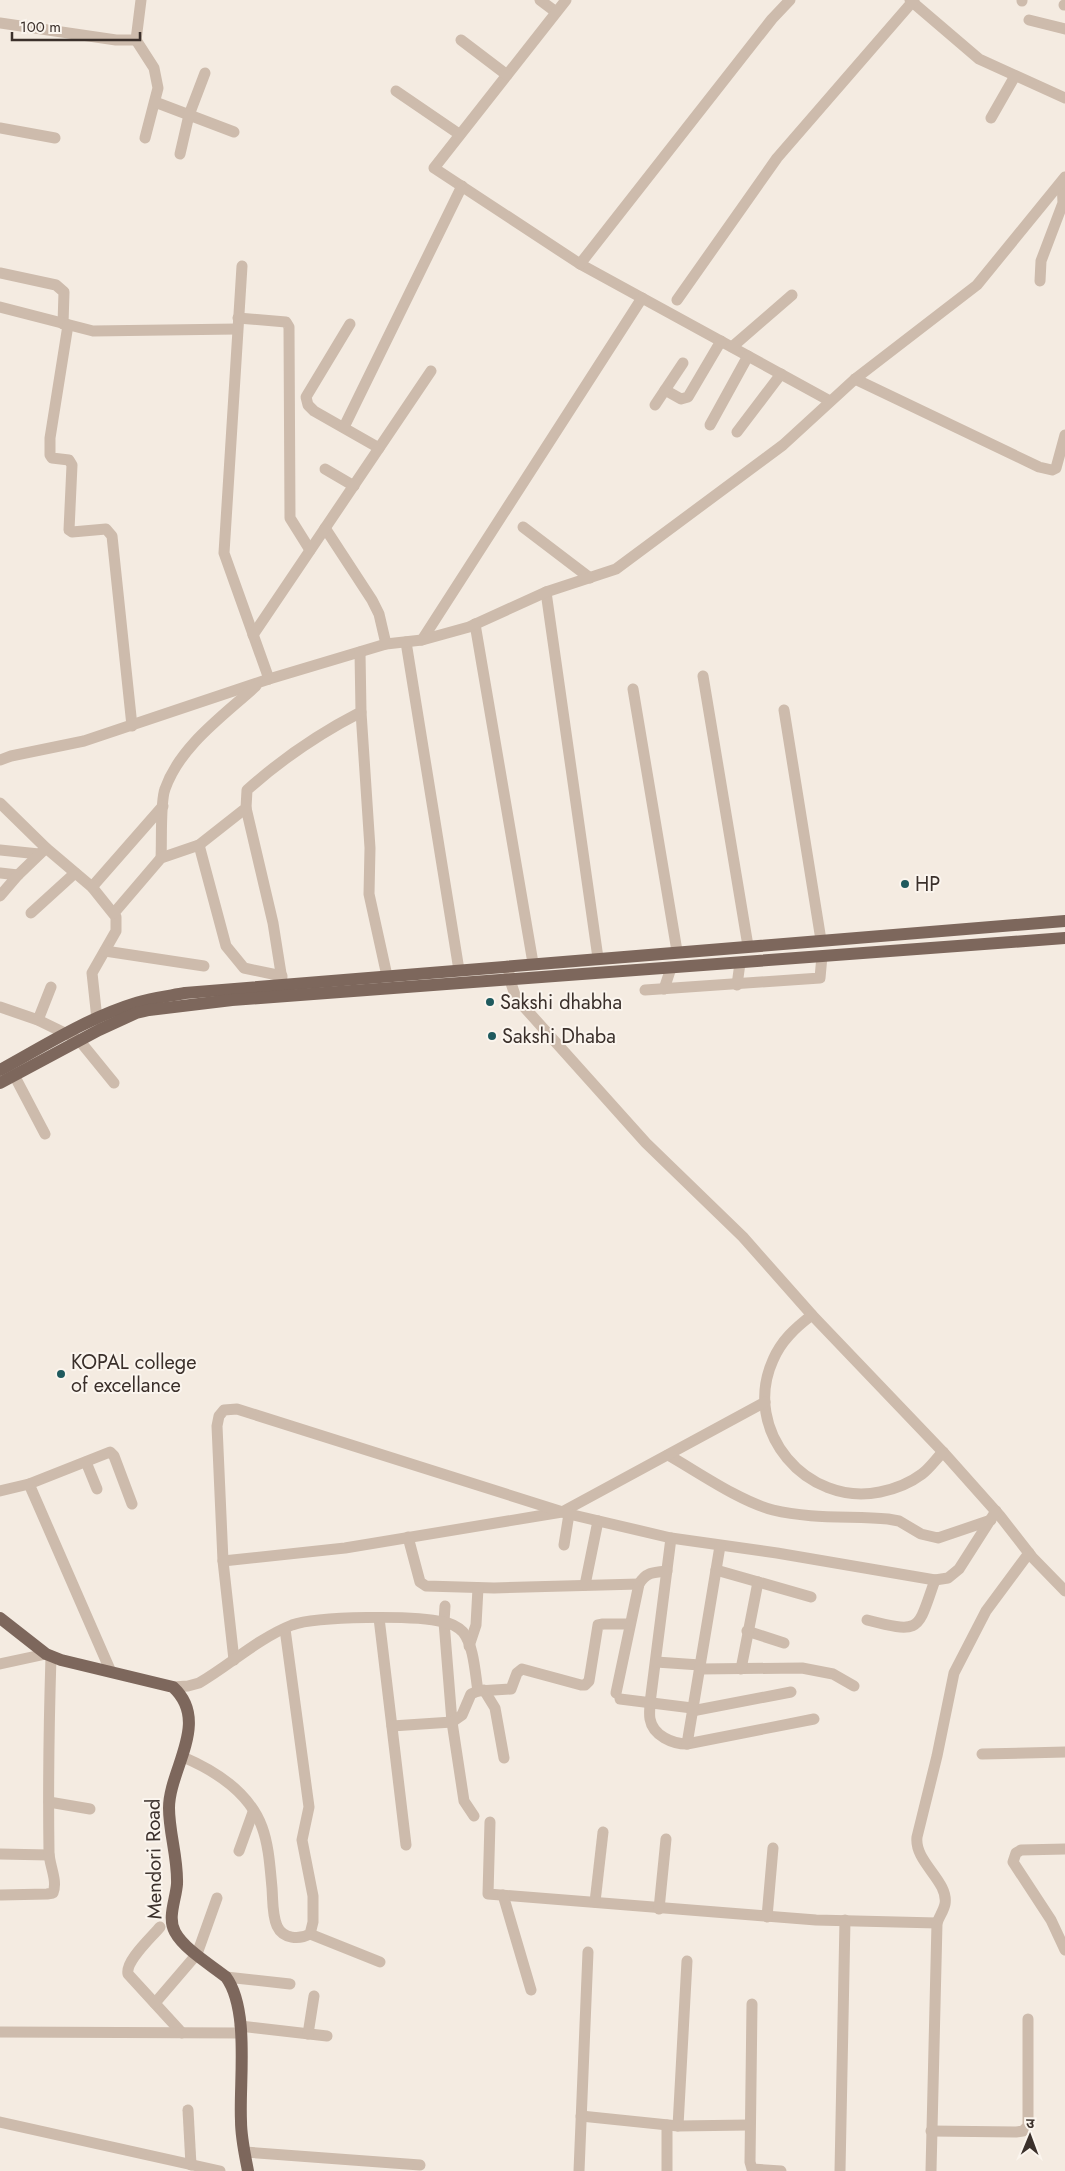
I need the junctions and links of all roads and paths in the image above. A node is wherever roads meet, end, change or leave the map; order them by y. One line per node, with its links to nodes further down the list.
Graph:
1 (141, 0): 10 (street)
2 (540, 0): 6 (street)
3 (566, 0): 6 (street)
4 (790, 0): 28 (street)
5 (912, 1): 14 (street); 34 (street)
6 (556, 12): 13 (street)
7 (1029, 20): 9 (street)
8 (0, 23): 10 (street)
9 (1065, 29)
10 (136, 40): 17 (street)
11 (461, 40): 13 (street)
12 (205, 73): 18 (street)
13 (506, 75): 22 (street)
14 (1015, 76): 16 (street); 19 (street)
15 (396, 91): 22 (street)
16 (1065, 98)
17 (155, 102): 18 (street); 24 (street)
18 (189, 114): 21 (street); 25 (street)
19 (991, 118)
20 (0, 128): 23 (street)
21 (234, 132)
22 (459, 134): 27 (street)
23 (55, 138)
24 (145, 138)
25 (180, 154)
26 (1063, 180): 31 (street); 45 (street)
27 (462, 186): 28 (street); 50 (street)
28 (580, 264): 33 (street)
29 (242, 266): 37 (street)
30 (0, 273): 36 (street)
31 (1040, 281)
32 (792, 296): 40 (street)
33 (642, 298): 39 (street); 63 (street)
34 (677, 300)
35 (0, 307): 36 (street)
36 (65, 324): 37 (street); 72 (street)
37 (237, 324): 58 (street); 62 (street)
38 (350, 324): 50 (street)
39 (721, 341): 40 (street); 46 (street)
40 (732, 347): 41 (street)
41 (748, 356): 44 (street); 49 (street)
42 (683, 363): 46 (street)
43 (432, 371): 53 (street)
44 (781, 374): 47 (street); 51 (street)
45 (855, 379): 47 (street); 52 (street)
46 (665, 390): 48 (street)
47 (830, 401): 59 (street)
48 (655, 405)
49 (710, 425)
50 (344, 427): 53 (street)
51 (737, 432)
52 (1065, 435)
53 (379, 448): 55 (street)
54 (325, 470): 55 (street)
55 (354, 486): 57 (street)
56 (523, 527): 59 (street)
57 (325, 528): 58 (street); 65 (street)
58 (310, 550): 62 (street)
59 (590, 578): 60 (street)
60 (546, 592): 61 (street); 96 (street)
61 (476, 624): 63 (street); 97 (street)
62 (253, 635): 68 (street)
63 (422, 640): 64 (street)
64 (406, 642): 65 (street); 103 (street)
65 (386, 644): 66 (street)
66 (360, 652): 68 (street); 71 (street)
67 (703, 676): 91 (street)
68 (264, 681): 72 (street); 75 (street)
69 (634, 689): 94 (street)
70 (784, 710): 90 (street)
71 (361, 712): 76 (street); 104 (street)
72 (132, 726): 73 (street)
73 (0, 760)
74 (0, 803): 79 (street)
75 (163, 806): 80 (street); 84 (street)
76 (246, 808): 77 (street); 106 (street)
77 (199, 845): 80 (street); 106 (street)
78 (0, 850): 79 (street)
79 (42, 851): 82 (street); 83 (street)
80 (161, 858): 87 (street)
81 (0, 873): 83 (street)
82 (75, 873): 84 (street); 86 (street)
83 (18, 875): 85 (street)
84 (92, 887): 87 (street)
85 (0, 896)
86 (31, 913)
87 (114, 913): 93 (street)
88 (1065, 921): 90 (main road)
89 (1065, 938): 95 (main road)
90 (820, 940): 91 (main road)
91 (748, 946): 92 (main road)
92 (722, 949): 94 (main road); 99 (main road)
93 (105, 951): 100 (street); 112 (street)
94 (677, 951): 96 (main road)
95 (822, 956): 98 (main road); 107 (street)
96 (598, 958): 97 (main road)
97 (533, 963): 101 (main road)
98 (740, 963): 99 (main road); 107 (street)
99 (723, 964): 102 (main road)
100 (204, 966)
101 (508, 966): 103 (main road); 105 (street)
102 (671, 968): 105 (main road); 109 (street)
103 (459, 970): 104 (main road)
104 (387, 976): 106 (main road)
105 (510, 980): 115 (main road); 121 (street)
106 (282, 981): 112 (main road)
107 (737, 985): 109 (street)
108 (51, 987): 113 (street)
109 (664, 989): 110 (street)
110 (645, 990)
111 (0, 1007): 113 (street)
112 (97, 1018): 114 (main road)
113 (38, 1020): 114 (street)
114 (64, 1033): 115 (street); 116 (main road)
115 (79, 1040): 117 (main road); 119 (street)
116 (0, 1070)
117 (14, 1075): 118 (main road); 120 (street)
118 (0, 1083)
119 (114, 1083)
120 (45, 1134)
121 (812, 1315): 122 (street); 123 (street)
122 (765, 1402): 123 (street); 124 (street)
123 (943, 1452): 131 (street)
124 (668, 1455): 130 (street); 131 (street)
125 (86, 1462): 126 (street); 127 (street); 129 (street)
126 (29, 1484): 128 (street); 164 (street)
127 (97, 1489)
128 (0, 1491)
129 (132, 1504)
130 (566, 1513): 132 (street); 133 (street); 135 (street); 138 (street)
131 (996, 1516): 137 (street); 141 (street)
132 (598, 1521): 134 (street); 144 (street)
133 (408, 1537): 138 (street); 145 (street)
134 (671, 1538): 136 (street); 140 (street)
135 (564, 1545)
136 (720, 1546): 139 (street); 141 (street)
137 (1029, 1553): 146 (street); 199 (street)
138 (223, 1561): 159 (street)
139 (716, 1570): 142 (street); 162 (street)
140 (667, 1571): 143 (street); 160 (street)
141 (935, 1580): 151 (street)
142 (758, 1582): 147 (street); 155 (street)
143 (639, 1584): 144 (street); 153 (street)
144 (585, 1586): 145 (street)
145 (478, 1588): 157 (street)
146 (1065, 1591)
147 (811, 1597)
148 (445, 1606): 152 (street)
149 (0, 1618): 158 (main road)
150 (379, 1618): 152 (street); 154 (street); 173 (street)
151 (867, 1620)
152 (444, 1622): 157 (street); 172 (street)
153 (630, 1624): 167 (street); 169 (street)
154 (285, 1629): 159 (street); 201 (street)
155 (747, 1631): 156 (street); 163 (street)
156 (784, 1643)
157 (469, 1646): 167 (street)
158 (48, 1655): 161 (street); 164 (main road); 179 (street)
159 (234, 1660): 166 (street)
160 (656, 1662): 162 (street); 169 (street)
161 (0, 1664)
162 (700, 1667): 163 (street); 170 (street)
163 (741, 1669): 165 (street)
164 (111, 1672): 166 (main road)
165 (854, 1686)
166 (173, 1687): 177 (main road, Mendori Road)
167 (481, 1690): 172 (street); 178 (street)
168 (791, 1692): 170 (street)
169 (650, 1703): 170 (street); 174 (street)
170 (692, 1709): 174 (street)
171 (814, 1719): 174 (street)
172 (452, 1722): 173 (street); 182 (street)
173 (392, 1726): 186 (street)
174 (687, 1744)
175 (1065, 1752): 176 (street)
176 (982, 1754)
177 (183, 1757): 181 (street); 204 (main road, Mendori Road)
178 (504, 1758)
179 (49, 1802): 180 (street); 191 (street)
180 (90, 1809)
181 (253, 1812): 189 (street); 201 (street)
182 (474, 1816)
183 (490, 1822): 193 (street)
184 (603, 1832): 195 (street)
185 (666, 1839): 196 (street)
186 (406, 1845)
187 (773, 1848): 197 (street)
188 (1065, 1849): 202 (street)
189 (239, 1851)
190 (0, 1854): 191 (street)
191 (49, 1855): 192 (street)
192 (2, 1895)
193 (503, 1895): 195 (street); 209 (street)
194 (217, 1898): 204 (street)
195 (595, 1902): 196 (street)
196 (659, 1909): 197 (street)
197 (766, 1917): 198 (street)
198 (845, 1920): 199 (street); 233 (street)
199 (937, 1923): 224 (street)
200 (160, 1927): 211 (street)
201 (310, 1934): 206 (street)
202 (1064, 1942)
203 (588, 1952): 220 (street)
204 (197, 1954): 207 (main road, Mendori Road); 211 (street)
205 (687, 1961): 222 (street)
206 (380, 1962)
207 (226, 1977): 208 (street); 214 (main road)
208 (290, 1984)
209 (530, 1990)
210 (314, 1996): 217 (street)
211 (155, 2003): 216 (street)
212 (752, 2004): 223 (street)
213 (1028, 2019): 224 (street)
214 (241, 2029): 216 (street); 217 (street); 225 (main road)
215 (0, 2032): 216 (street)
216 (182, 2032)
217 (308, 2034): 218 (street)
218 (327, 2036)
219 (188, 2110): 226 (street)
220 (581, 2116): 222 (street); 230 (street)
221 (0, 2122): 226 (street)
222 (672, 2125): 223 (street); 231 (street)
223 (749, 2125): 232 (street)
224 (931, 2131): 234 (street)
225 (244, 2152): 227 (street); 229 (main road)
226 (191, 2165): 228 (street)
227 (420, 2165)
228 (220, 2171)
229 (248, 2171)
230 (579, 2171)
231 (666, 2171)
232 (781, 2171)
233 (840, 2171)
234 (931, 2171)

